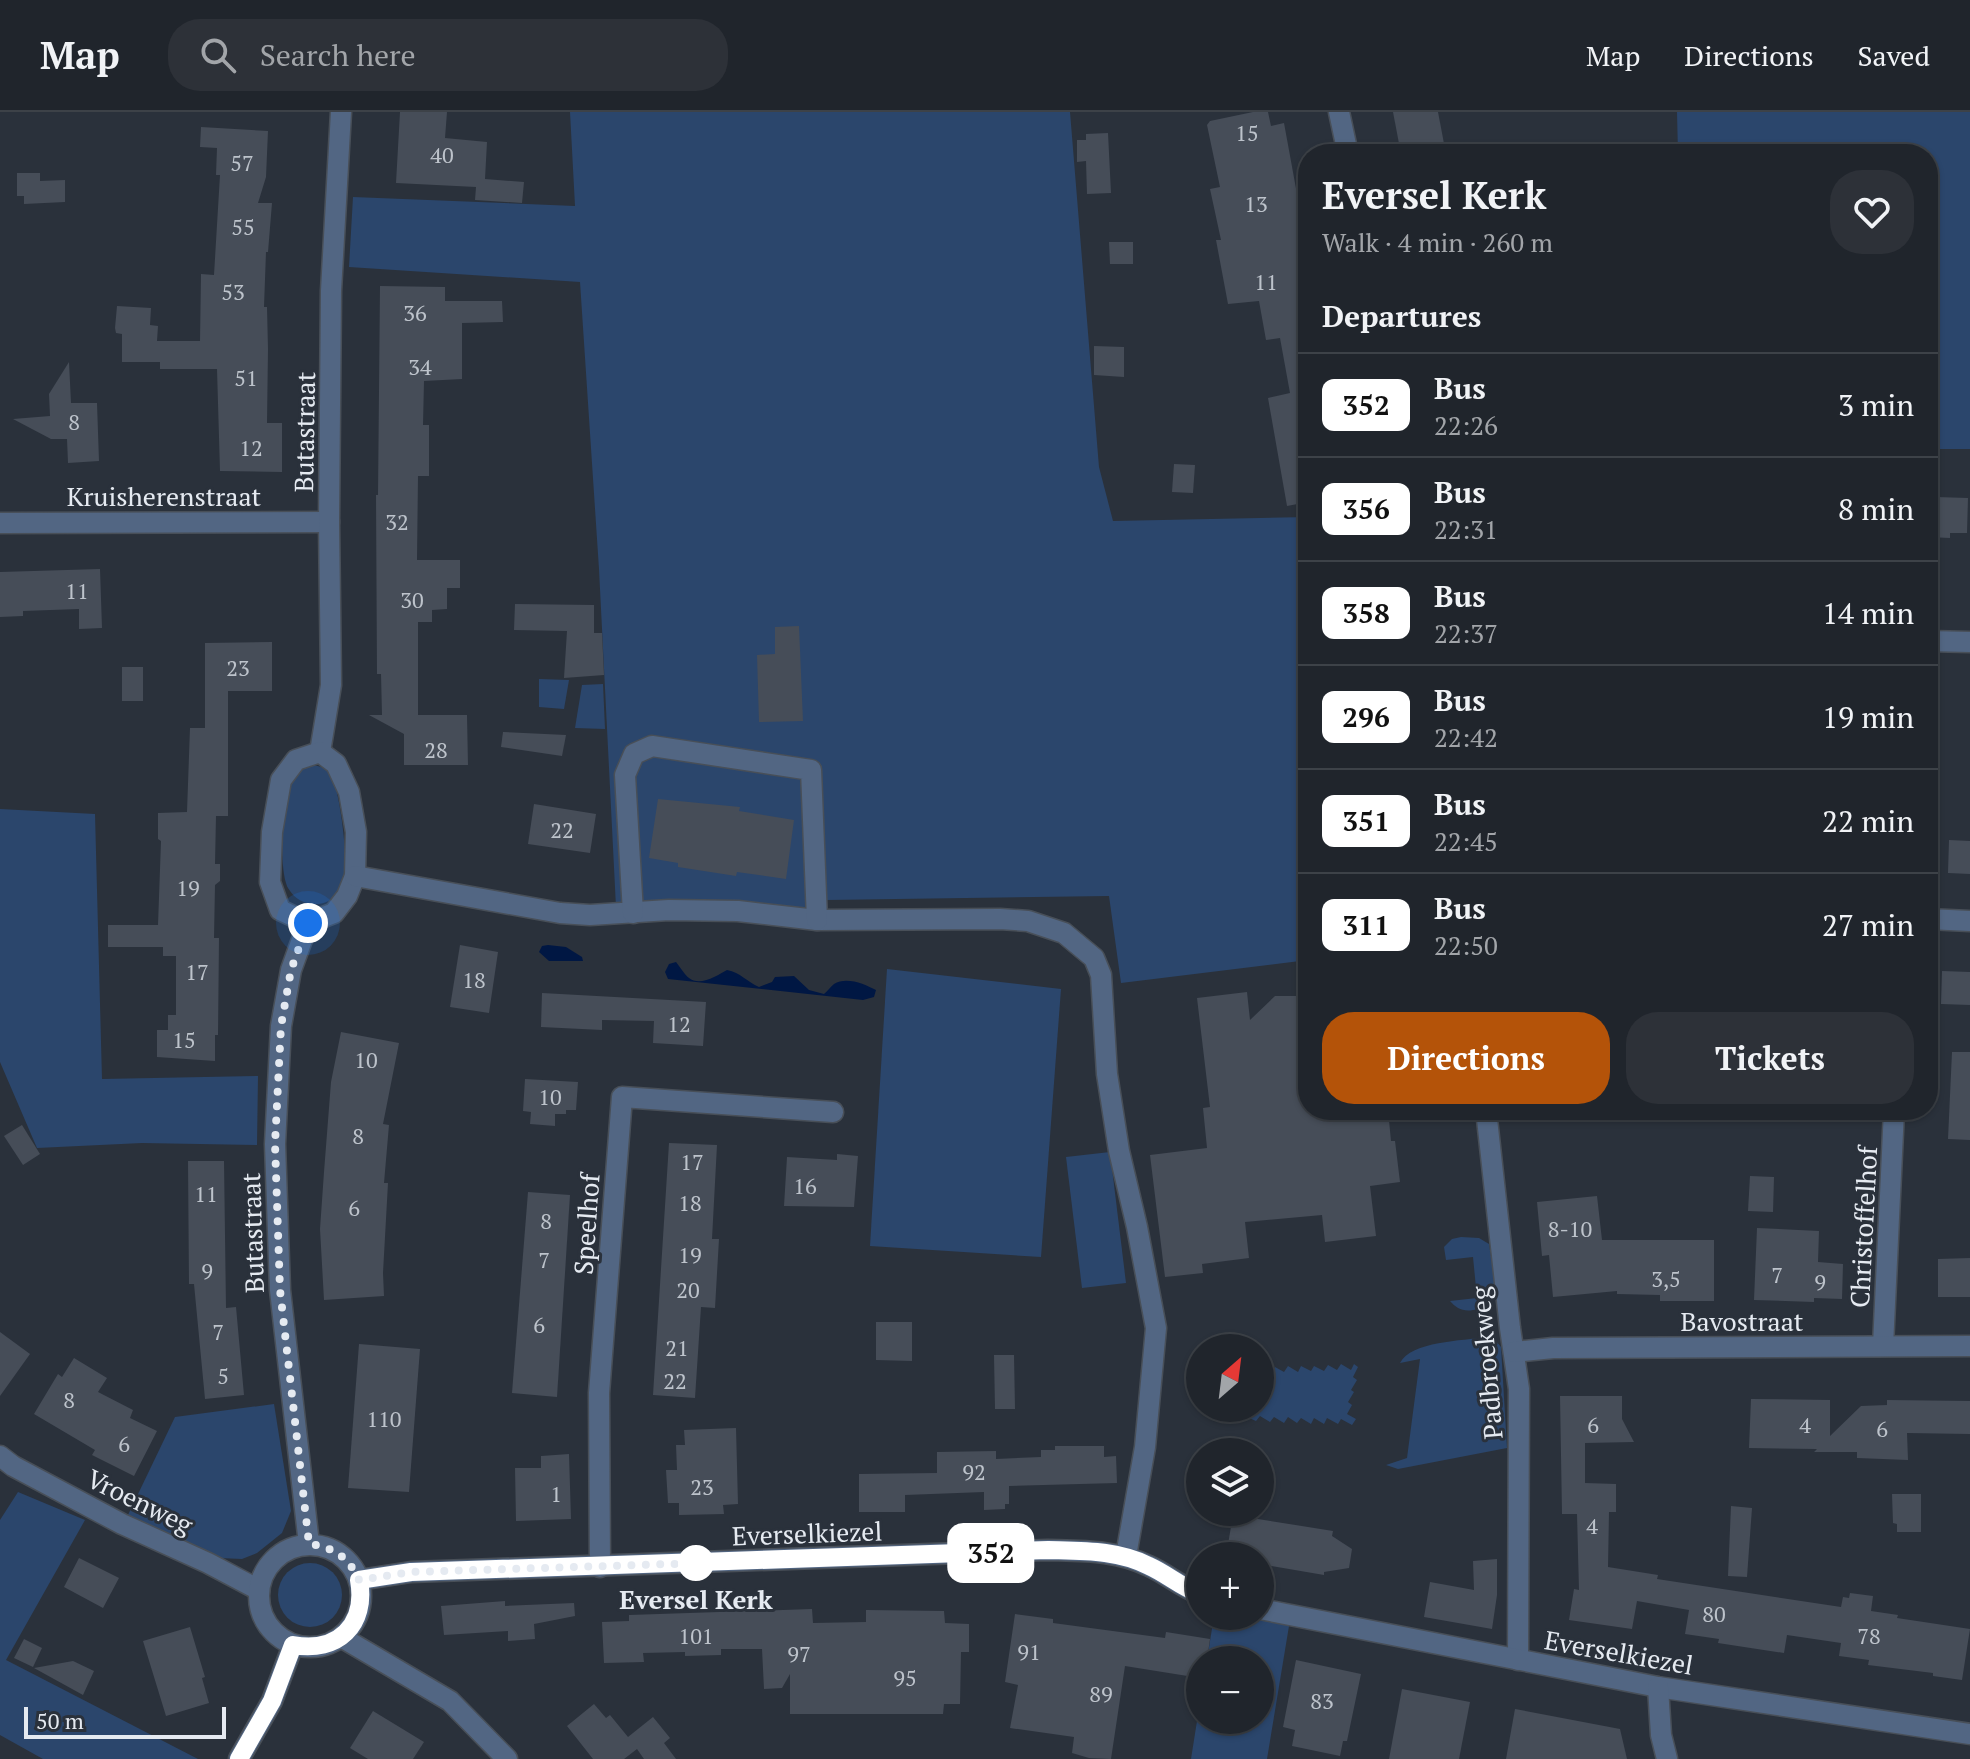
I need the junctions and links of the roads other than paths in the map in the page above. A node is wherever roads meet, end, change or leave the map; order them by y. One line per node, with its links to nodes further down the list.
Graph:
1 (341, 112): 4 (street, Butastraat)
2 (1339, 112): 3 (street)
3 (1346, 144)
4 (329, 522): 5 (street, Kruisherenstraat); 8 (street, Butastraat)
5 (0, 523)
6 (1938, 641): 7 (street)
7 (1970, 642)
8 (320, 752): 9 (street); 14 (street)
9 (355, 876): 10 (street); 14 (street)
10 (633, 913): 12 (street); 12 (street)
11 (1938, 919): 13 (street)
12 (817, 920): 23 (street)
13 (1970, 921)
14 (308, 923): 22 (street, Butastraat)
15 (833, 1112): 24 (street, Speelhof)
16 (1487, 1120): 20 (street, Padbroekweg)
17 (1894, 1120): 18 (street, Christoffelhof)
18 (1883, 1346): 19 (street, Bavostraat); 20 (street, Bavostraat)
19 (1970, 1346)
20 (1514, 1352): 31 (street, Padbroekweg)
21 (0, 1456): 27 (street, Vroenweg)
22 (309, 1544): 25 (street); 27 (street)
23 (1126, 1556): 24 (street, Everselkiezel); 26 (street, Everselkiezel)
24 (600, 1567): 25 (street, Everselkiezel)
25 (359, 1580): 29 (street)
26 (1186, 1586)
27 (259, 1590): 30 (street)
28 (1274, 1612): 31 (street, Everselkiezel)
29 (341, 1637): 30 (street); 35 (street)
30 (293, 1645): 34 (street)
31 (1518, 1660): 32 (street, Everselkiezel)
32 (1658, 1687): 33 (street, Everselkiezel); 36 (street)
33 (1970, 1734)
34 (239, 1759)
35 (507, 1759)
36 (1667, 1759)

